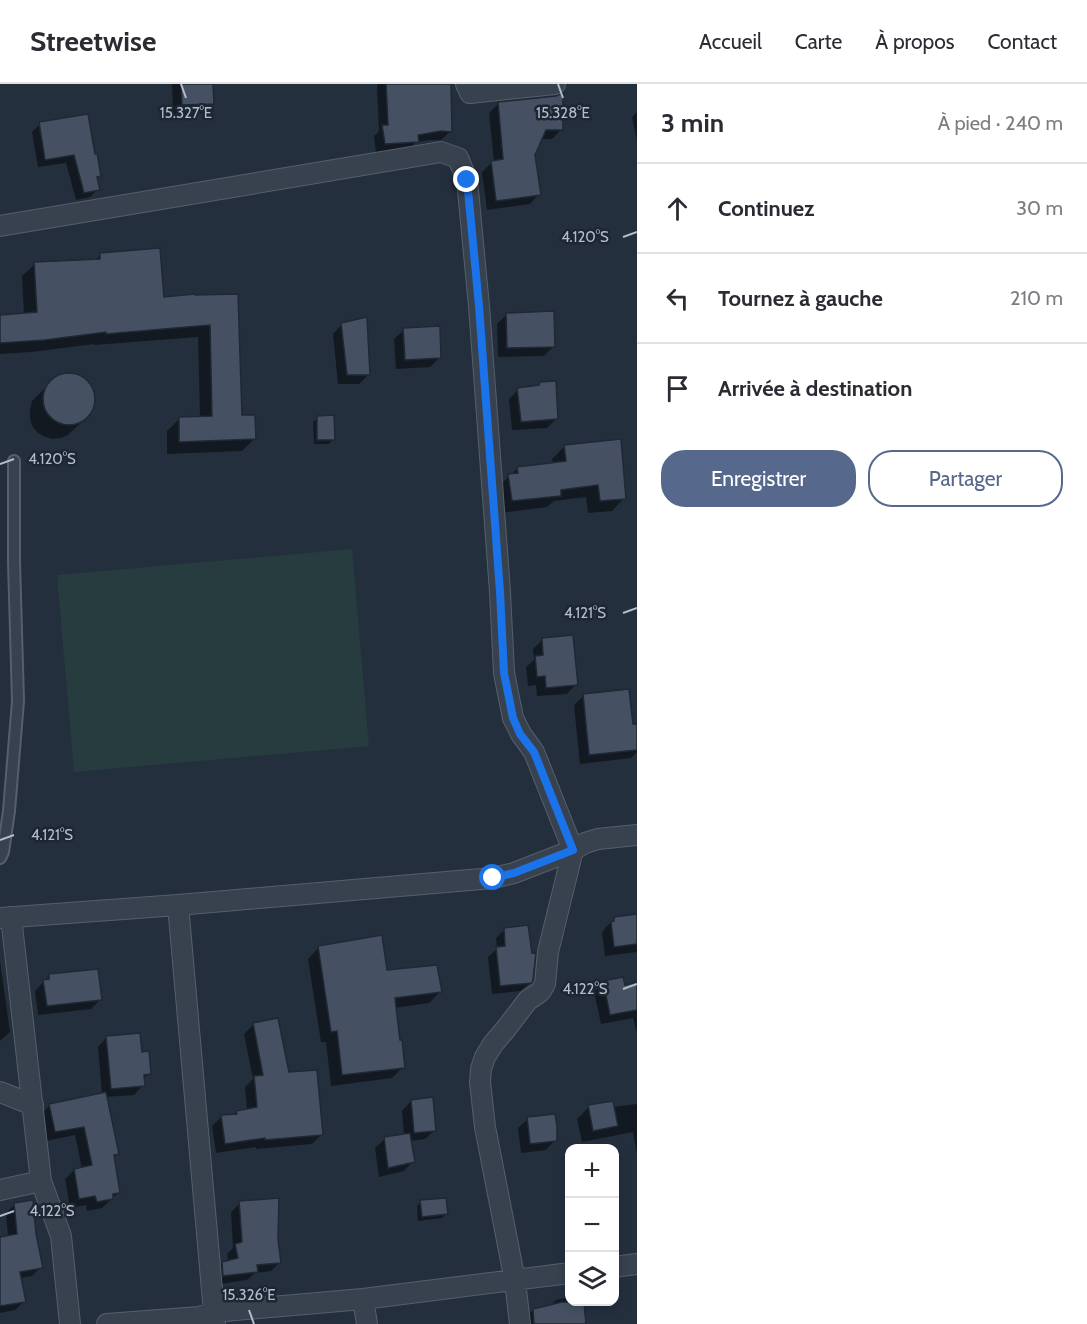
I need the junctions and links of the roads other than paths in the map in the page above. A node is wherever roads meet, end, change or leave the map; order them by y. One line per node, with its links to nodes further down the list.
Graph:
1 (466, 84): 2 (street)
2 (555, 84)
3 (0, 226): 6 (street)
4 (14, 461): 7 (lane)
5 (637, 835): 6 (street)
6 (573, 850): 8 (street); 17 (street)
7 (0, 858)
8 (178, 905): 9 (street); 19 (street)
9 (6, 918): 11 (street)
10 (0, 1092): 11 (street)
11 (33, 1105): 12 (street)
12 (41, 1181): 13 (street); 20 (street)
13 (0, 1191)
14 (637, 1264): 15 (street)
15 (619, 1266)
16 (565, 1275): 17 (street)
17 (515, 1281): 18 (street); 23 (street)
18 (363, 1299): 19 (street); 22 (street)
19 (214, 1318): 21 (street)
20 (70, 1324)
21 (106, 1324)
22 (367, 1324)
23 (520, 1324)

